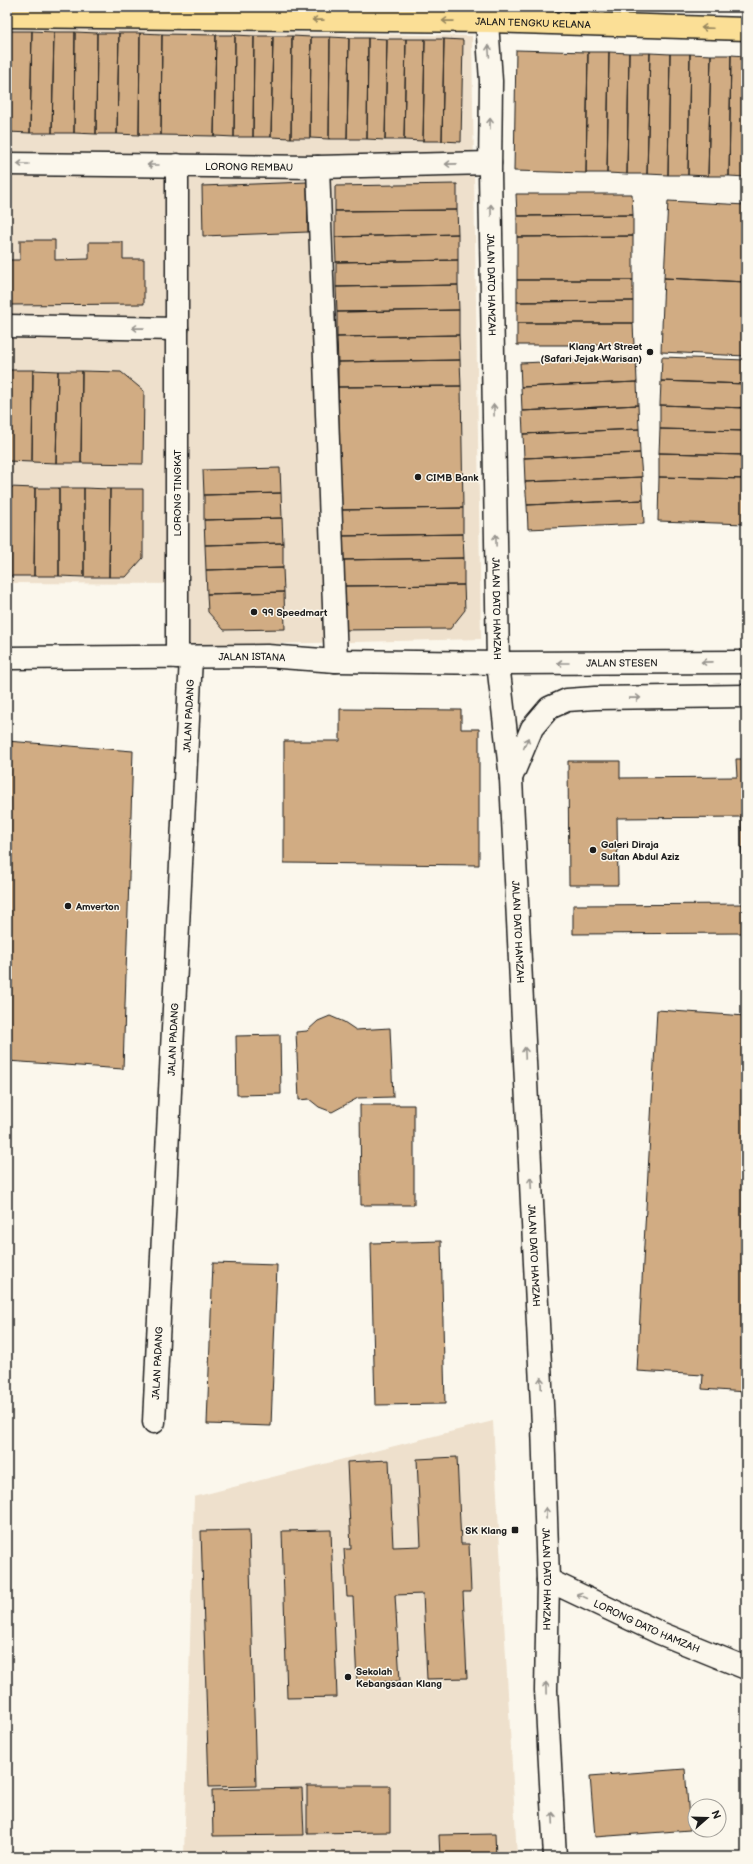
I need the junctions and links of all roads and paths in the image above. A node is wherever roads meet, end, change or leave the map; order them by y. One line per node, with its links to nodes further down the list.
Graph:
1 (486, 14): 2 (highway, JALAN TENGKU KELANA, one-way to 2); 3 (highway, JALAN TENGKU KELANA, one-way to 1); 5 (street, JALAN DATO HAMZAH, one-way to 1)
2 (7, 16)
3 (746, 29)
4 (7, 164): 6 (street, LORONG REMBAU, one-way to 4)
5 (490, 164): 7 (street, LORONG REMBAU, one-way to 7); 14 (street, JALAN DATO HAMZAH, one-way to 5)
6 (177, 165): 7 (street, LORONG REMBAU); 9 (street, LORONG TINGKAT)
7 (318, 167): 12 (street)
8 (7, 326): 9 (street, one-way to 8)
9 (177, 328): 10 (street, LORONG TINGKAT)
10 (184, 657): 11 (street, JALAN ISTANA); 12 (street, JALAN ISTANA); 17 (street, JALAN PADANG)
11 (7, 658)
12 (336, 661): 14 (street, JALAN ISTANA)
13 (746, 662): 14 (street, JALAN STESEN, one-way to 14)
14 (498, 663): 16 (street, JALAN DATO HAMZAH)
15 (746, 696): 16 (street, one-way to 15)
16 (511, 779): 18 (street, JALAN DATO HAMZAH, one-way to 16)
17 (154, 1422)
18 (548, 1580): 19 (street, LORONG DATO HAMZAH, one-way to 18); 20 (street, JALAN DATO HAMZAH, one-way to 18)
19 (746, 1668)
20 (555, 1857)

